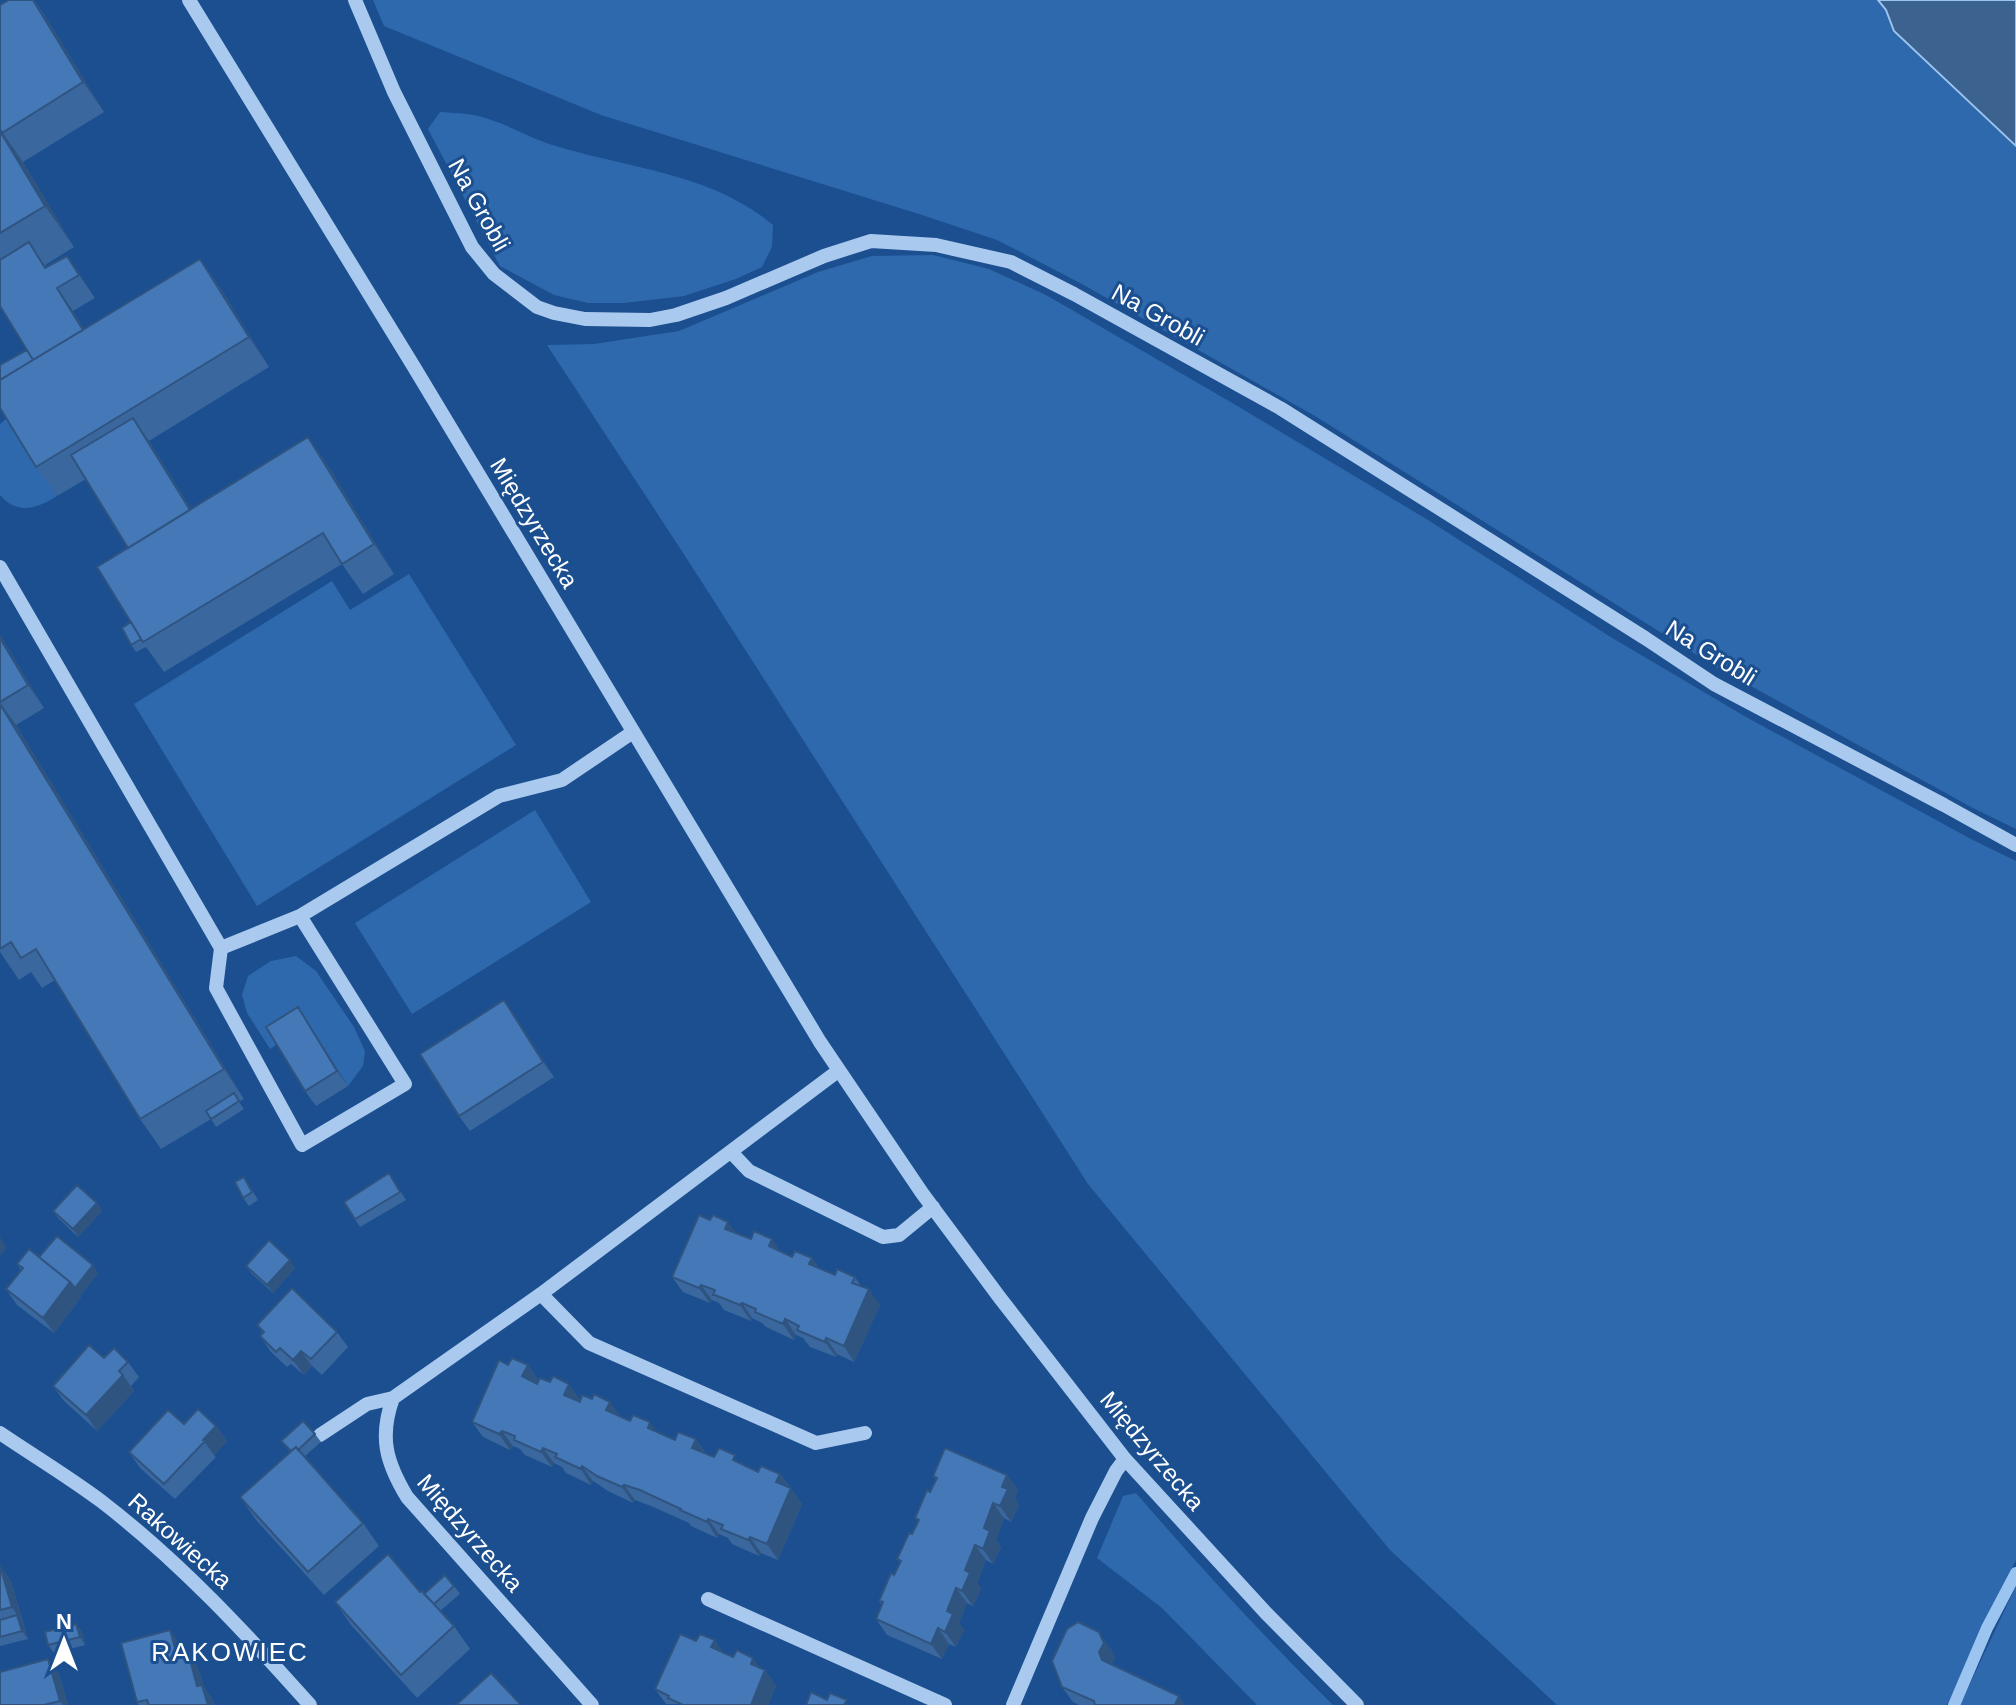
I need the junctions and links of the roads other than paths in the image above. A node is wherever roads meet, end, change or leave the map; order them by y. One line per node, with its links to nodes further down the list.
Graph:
1 (189, 0): 4 (street, Międzyrzecka)
2 (355, 0): 5 (street, Na Grobli)
3 (0, 567): 7 (street)
4 (633, 732): 6 (street); 8 (street, Międzyrzecka)
5 (2016, 845)
6 (300, 916): 7 (street); 7 (street)
7 (221, 948)
8 (838, 1071): 9 (street); 10 (street, Międzyrzecka)
9 (731, 1152): 10 (street); 11 (street)
10 (933, 1207): 16 (street, Międzyrzecka)
11 (541, 1294): 12 (street); 14 (street)
12 (393, 1398): 15 (street); 19 (street, Międzyrzecka)
13 (0, 1433): 18 (street, Rakowiecka)
14 (865, 1433)
15 (320, 1435)
16 (1125, 1459): 21 (street); 22 (street, Międzyrzecka)
17 (708, 1599): 20 (street)
18 (310, 1705)
19 (592, 1705)
20 (945, 1705)
21 (1013, 1705)
22 (1357, 1705)

